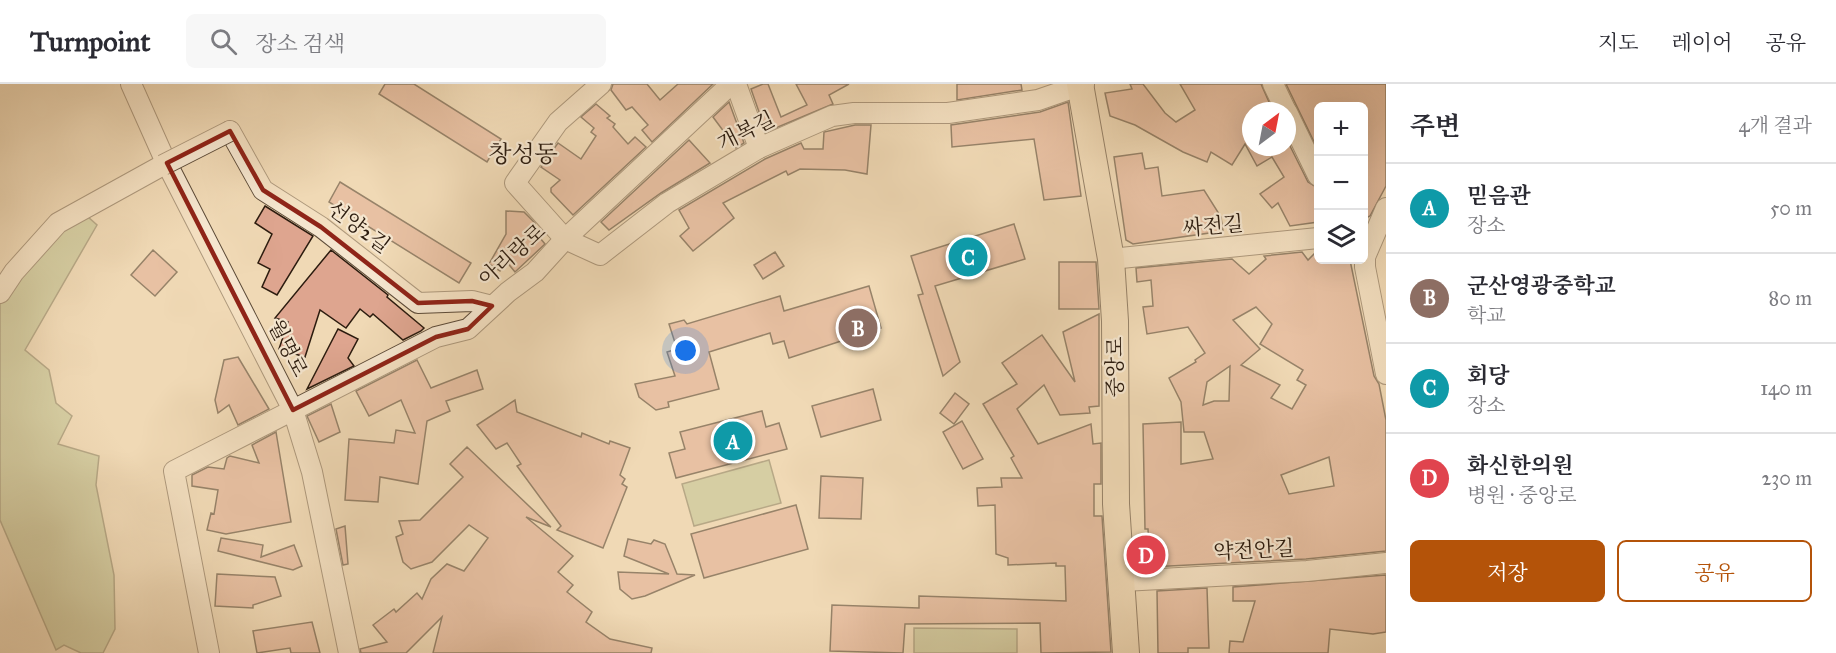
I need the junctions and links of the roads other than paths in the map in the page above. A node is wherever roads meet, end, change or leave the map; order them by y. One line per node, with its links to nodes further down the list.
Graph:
1 (131, 84): 22 (street, 월명로)
2 (601, 84): 13 (street)
3 (731, 84): 13 (street, 아리랑로)
4 (736, 84): 9 (street)
5 (1273, 84): 7 (street)
6 (1082, 85): 9 (street, 개복길); 17 (main road, 중앙로)
7 (1282, 102)
8 (1296, 131): 10 (street)
9 (759, 148): 13 (street, 개복길)
10 (1314, 168)
11 (1386, 208): 15 (street)
12 (1314, 238): 17 (street, 싸전길)
13 (565, 239): 20 (street, 아리랑로)
14 (1386, 243): 16 (street)
15 (1368, 247)
16 (1368, 254)
17 (1111, 259): 24 (main road, 중앙로)
18 (1365, 264): 21 (street)
19 (0, 293): 20 (street, 선양2길, bridge)
20 (492, 306): 22 (street, 아리랑로)
21 (1386, 374)
22 (293, 410): 25 (street, 아리랑로); 26 (street, 월명로)
23 (1386, 563): 24 (street, 약전안길)
24 (1123, 581): 27 (main road, 중앙로)
25 (210, 653)
26 (349, 653)
27 (1126, 653)

